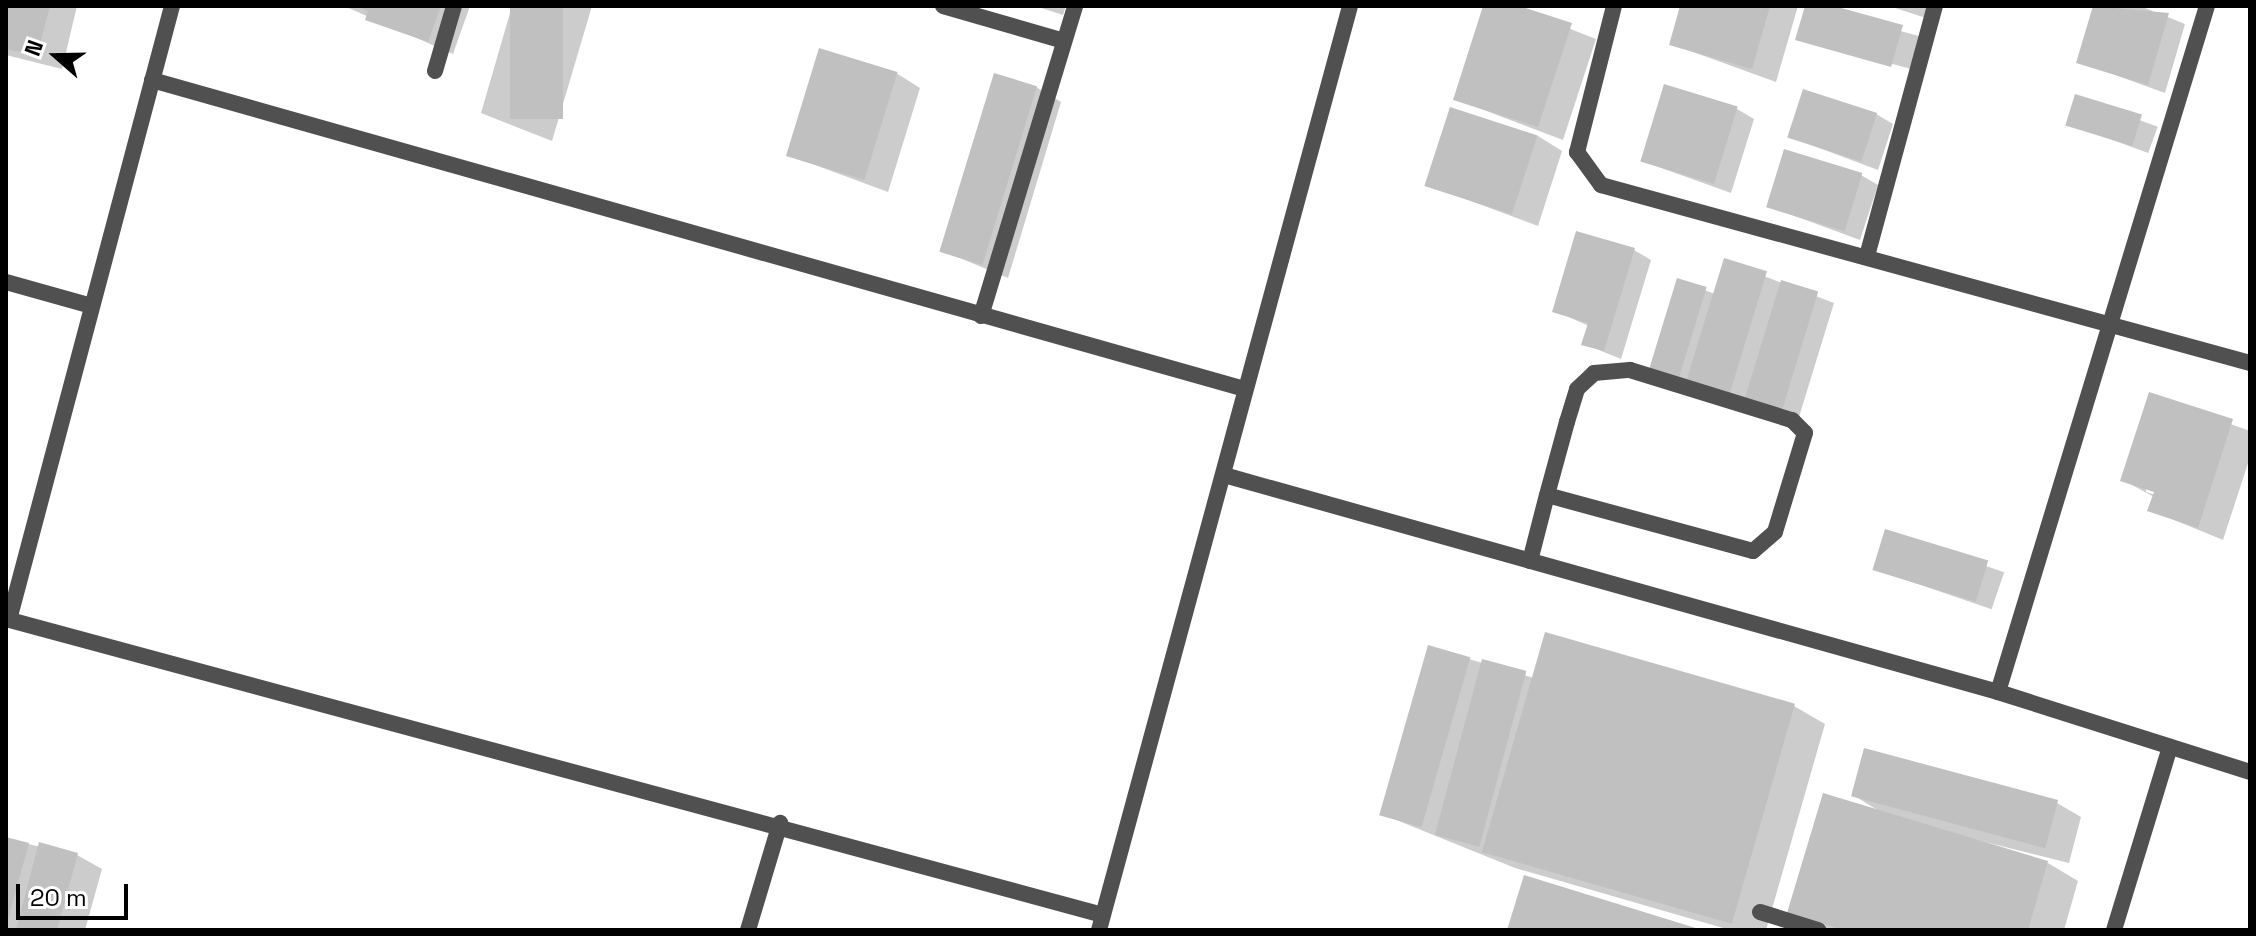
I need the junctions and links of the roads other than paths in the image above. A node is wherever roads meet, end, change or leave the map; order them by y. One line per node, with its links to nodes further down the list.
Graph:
1 (172, 6): 11 (street)
2 (454, 6): 10 (street)
3 (943, 6): 9 (street)
4 (1075, 6): 9 (street)
5 (1350, 6): 18 (street)
6 (1614, 6): 12 (street)
7 (1935, 6): 12 (street)
8 (2207, 6): 16 (street)
9 (1064, 41): 15 (street)
10 (435, 71)
11 (152, 80): 14 (street); 15 (street)
12 (1867, 256): 16 (street)
13 (6, 282): 14 (street)
14 (92, 306): 22 (street)
15 (981, 316): 18 (street)
16 (2113, 324): 17 (street); 23 (street)
17 (2250, 363)
18 (1245, 389): 19 (street)
19 (1224, 475): 21 (street); 28 (street)
20 (1547, 495): 20 (street); 21 (street)
21 (1530, 561): 23 (street)
22 (7, 620): 26 (street)
23 (1998, 692): 24 (street)
24 (2170, 747): 25 (street); 31 (street)
25 (2250, 772)
26 (780, 823): 28 (street); 29 (street)
27 (1760, 912): 30 (street)
28 (1101, 922)
29 (748, 930)
30 (1818, 930)
31 (2114, 930)

